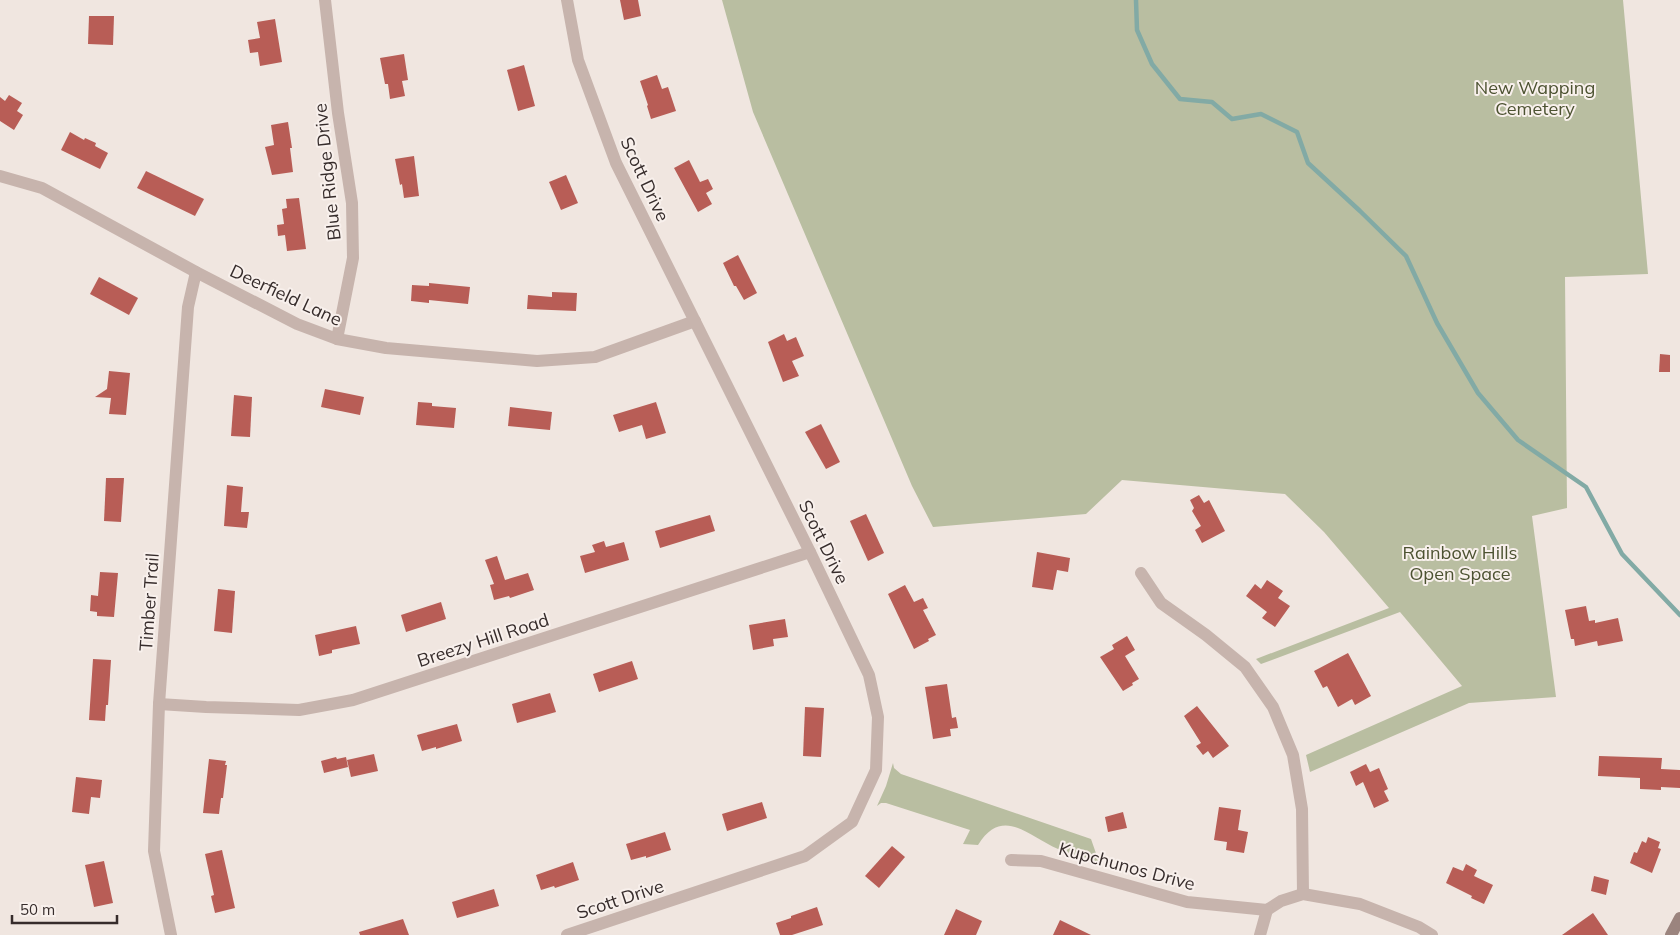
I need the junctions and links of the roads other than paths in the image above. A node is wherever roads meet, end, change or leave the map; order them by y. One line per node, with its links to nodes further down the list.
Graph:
1 (325, 0): 6 (street, Blue Ridge Drive)
2 (567, 0): 5 (street, Scott Drive)
3 (0, 176): 4 (street, Deerfield Lane)
4 (196, 272): 6 (street, Deerfield Lane); 9 (street, Timber Trail)
5 (695, 321): 6 (street, Deerfield Lane); 7 (street, Scott Drive)
6 (337, 339)
7 (810, 552): 9 (street, Breezy Hill Road); 15 (street, Scott Drive)
8 (1141, 573): 11 (street)
9 (158, 704): 14 (street, Timber Trail)
10 (1011, 860): 12 (street, Kupchunos Drive)
11 (1303, 894): 12 (street); 17 (street)
12 (1267, 910): 16 (street)
13 (1680, 918): 18 (main road)
14 (171, 935)
15 (567, 935)
16 (1260, 935)
17 (1432, 935)
18 (1671, 935)

